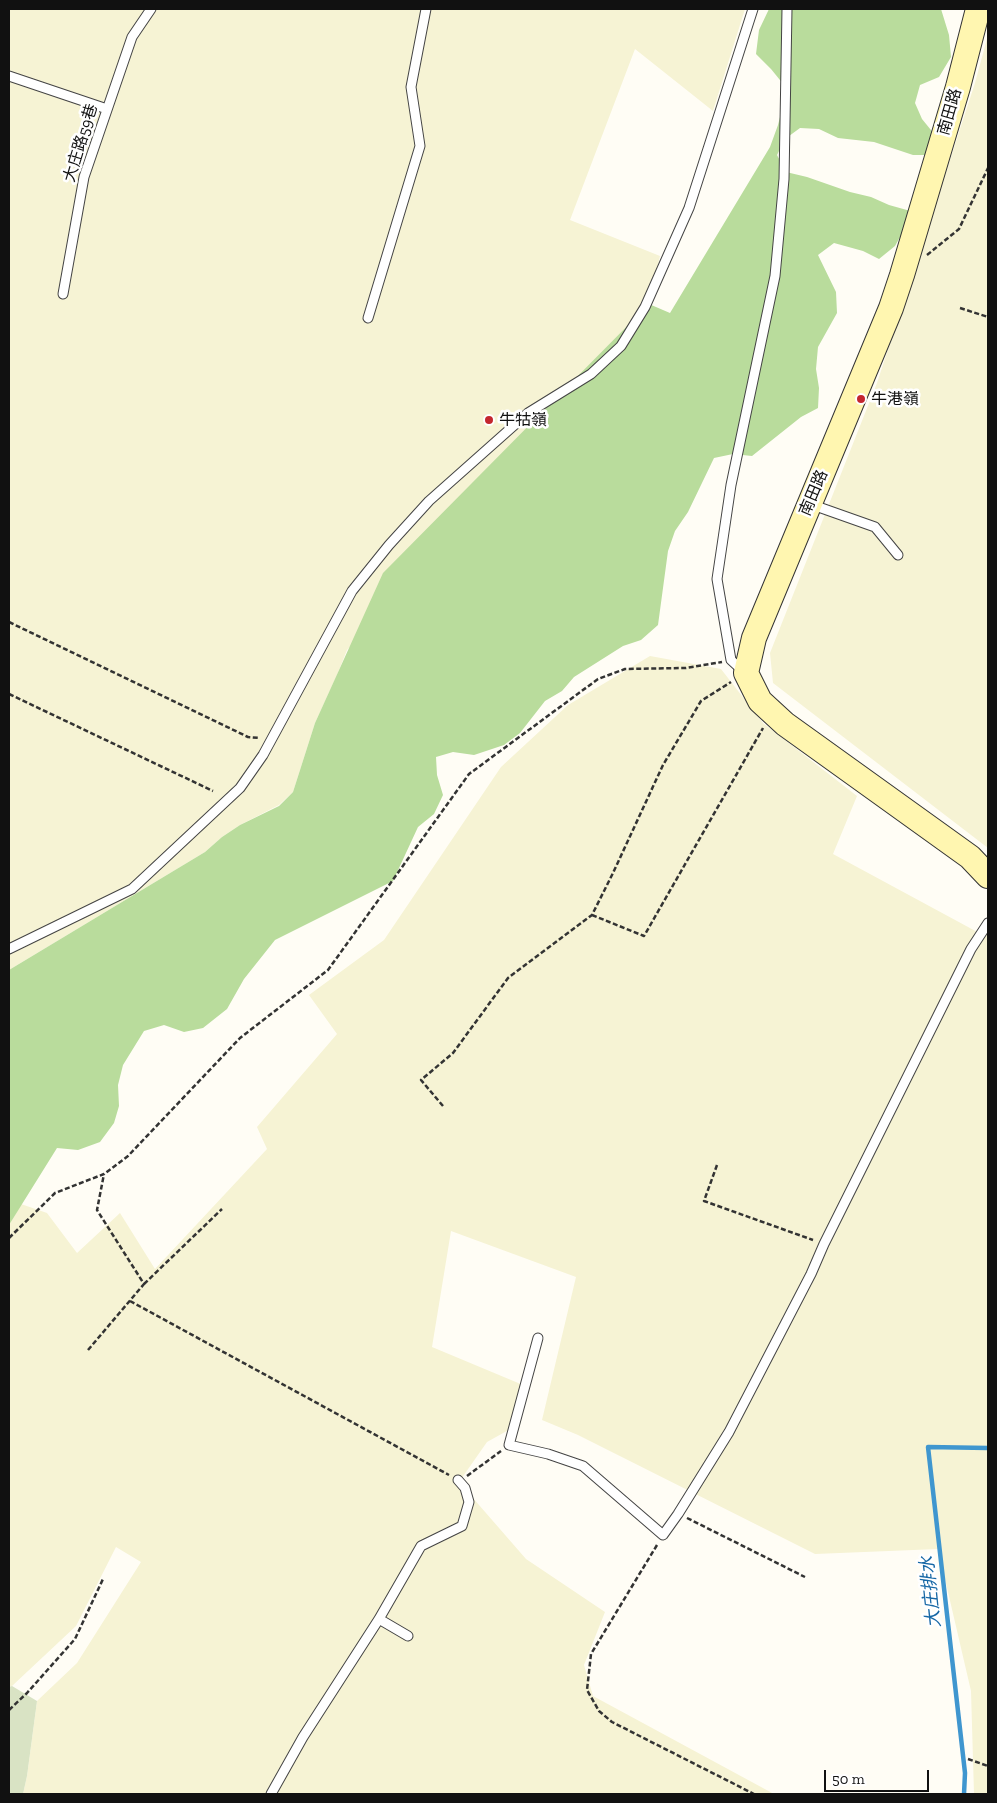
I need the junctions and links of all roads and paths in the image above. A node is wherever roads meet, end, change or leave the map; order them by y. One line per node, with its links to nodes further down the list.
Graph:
1 (151, 9): 7 (lane, 大庄路59巷)
2 (426, 9): 13 (lane)
3 (754, 9): 20 (lane)
4 (787, 9): 17 (lane)
5 (978, 9): 14 (main road, 南田路)
6 (9, 76): 7 (lane)
7 (107, 109): 10 (lane, 大庄路59巷)
8 (988, 168): 9 (path)
9 (924, 258)
10 (63, 294)
11 (960, 308): 12 (path)
12 (988, 317)
13 (368, 318)
14 (810, 504): 15 (lane); 17 (main road, 南田路)
15 (898, 555)
16 (9, 622): 20 (path)
17 (738, 667): 19 (main road); 23 (path); 28 (path)
18 (9, 694): 21 (path)
19 (772, 712): 22 (main road); 23 (path)
20 (272, 738): 25 (lane)
21 (213, 791)
22 (988, 876)
23 (592, 915): 26 (path)
24 (988, 923): 31 (lane)
25 (9, 949)
26 (443, 1106)
27 (717, 1165): 31 (path)
28 (104, 1174): 30 (path); 32 (path)
29 (222, 1209): 32 (path)
30 (9, 1238)
31 (824, 1244): 38 (lane)
32 (144, 1284): 33 (path)
33 (130, 1301): 35 (path); 37 (path)
34 (538, 1338): 36 (lane)
35 (88, 1350)
36 (509, 1445): 37 (path); 39 (lane)
37 (458, 1480): 42 (lane)
38 (678, 1514): 39 (lane); 40 (path)
39 (663, 1535): 48 (path)
40 (805, 1577)
41 (104, 1579): 44 (path)
42 (379, 1619): 43 (lane); 47 (lane)
43 (408, 1636)
44 (9, 1710)
45 (968, 1759): 46 (path)
46 (988, 1766)
47 (272, 1794)
48 (754, 1794)

